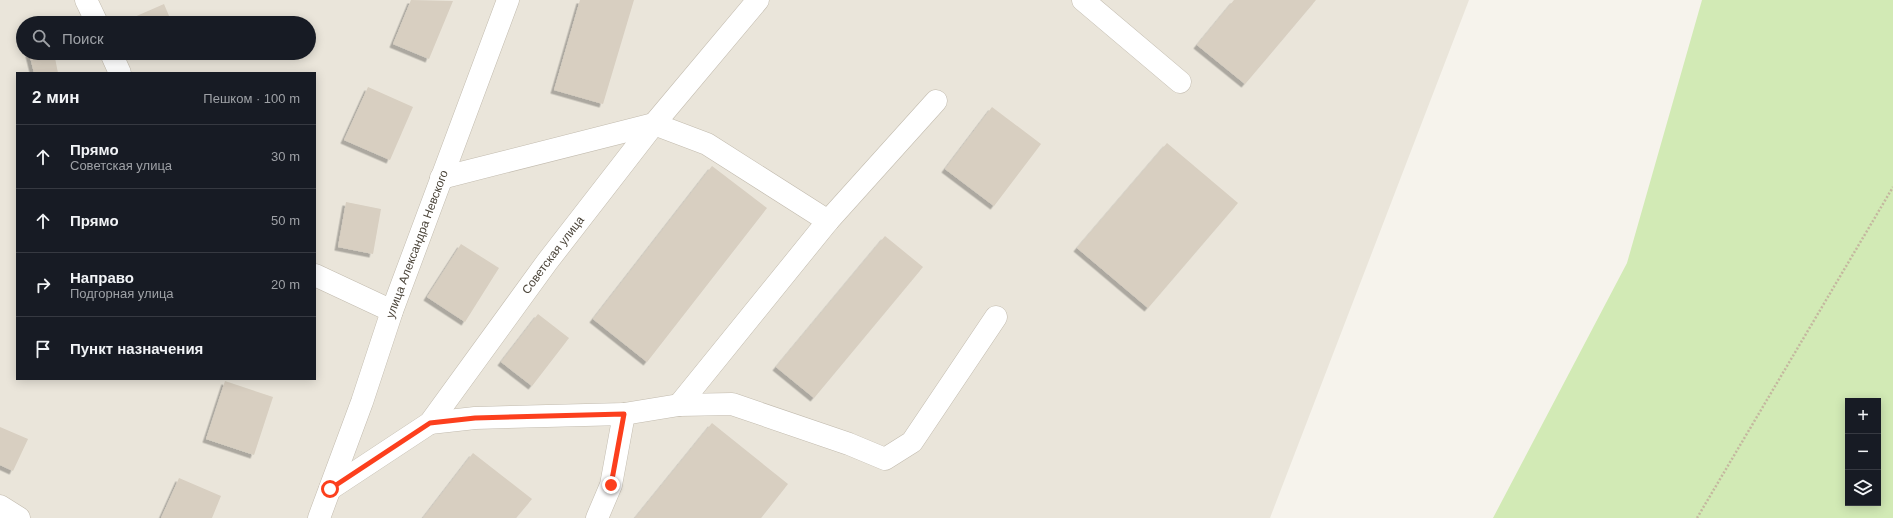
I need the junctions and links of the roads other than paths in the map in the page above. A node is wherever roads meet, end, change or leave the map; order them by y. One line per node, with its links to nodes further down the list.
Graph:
1 (86, 0): 5 (street)
2 (508, 0): 11 (street, улица Александра Невского)
3 (758, 0): 10 (street, Советская улица)
4 (1083, 0): 8 (street)
5 (94, 16)
6 (114, 60): 7 (street)
7 (120, 72)
8 (1180, 82)
9 (936, 101): 12 (street)
10 (654, 124): 11 (street); 12 (street); 18 (street, Советская улица)
11 (441, 178): 14 (street, улица Александра Невского)
12 (828, 221): 16 (street)
13 (316, 275): 14 (street)
14 (392, 311): 19 (street, улица Александра Невского)
15 (996, 317): 16 (street)
16 (679, 405): 17 (street)
17 (624, 414): 18 (street); 23 (street)
18 (430, 423): 19 (street, Советская улица)
19 (330, 489): 22 (street, улица Александра Невского)
20 (0, 506): 21 (street)
21 (19, 518)
22 (318, 518)
23 (597, 518)

